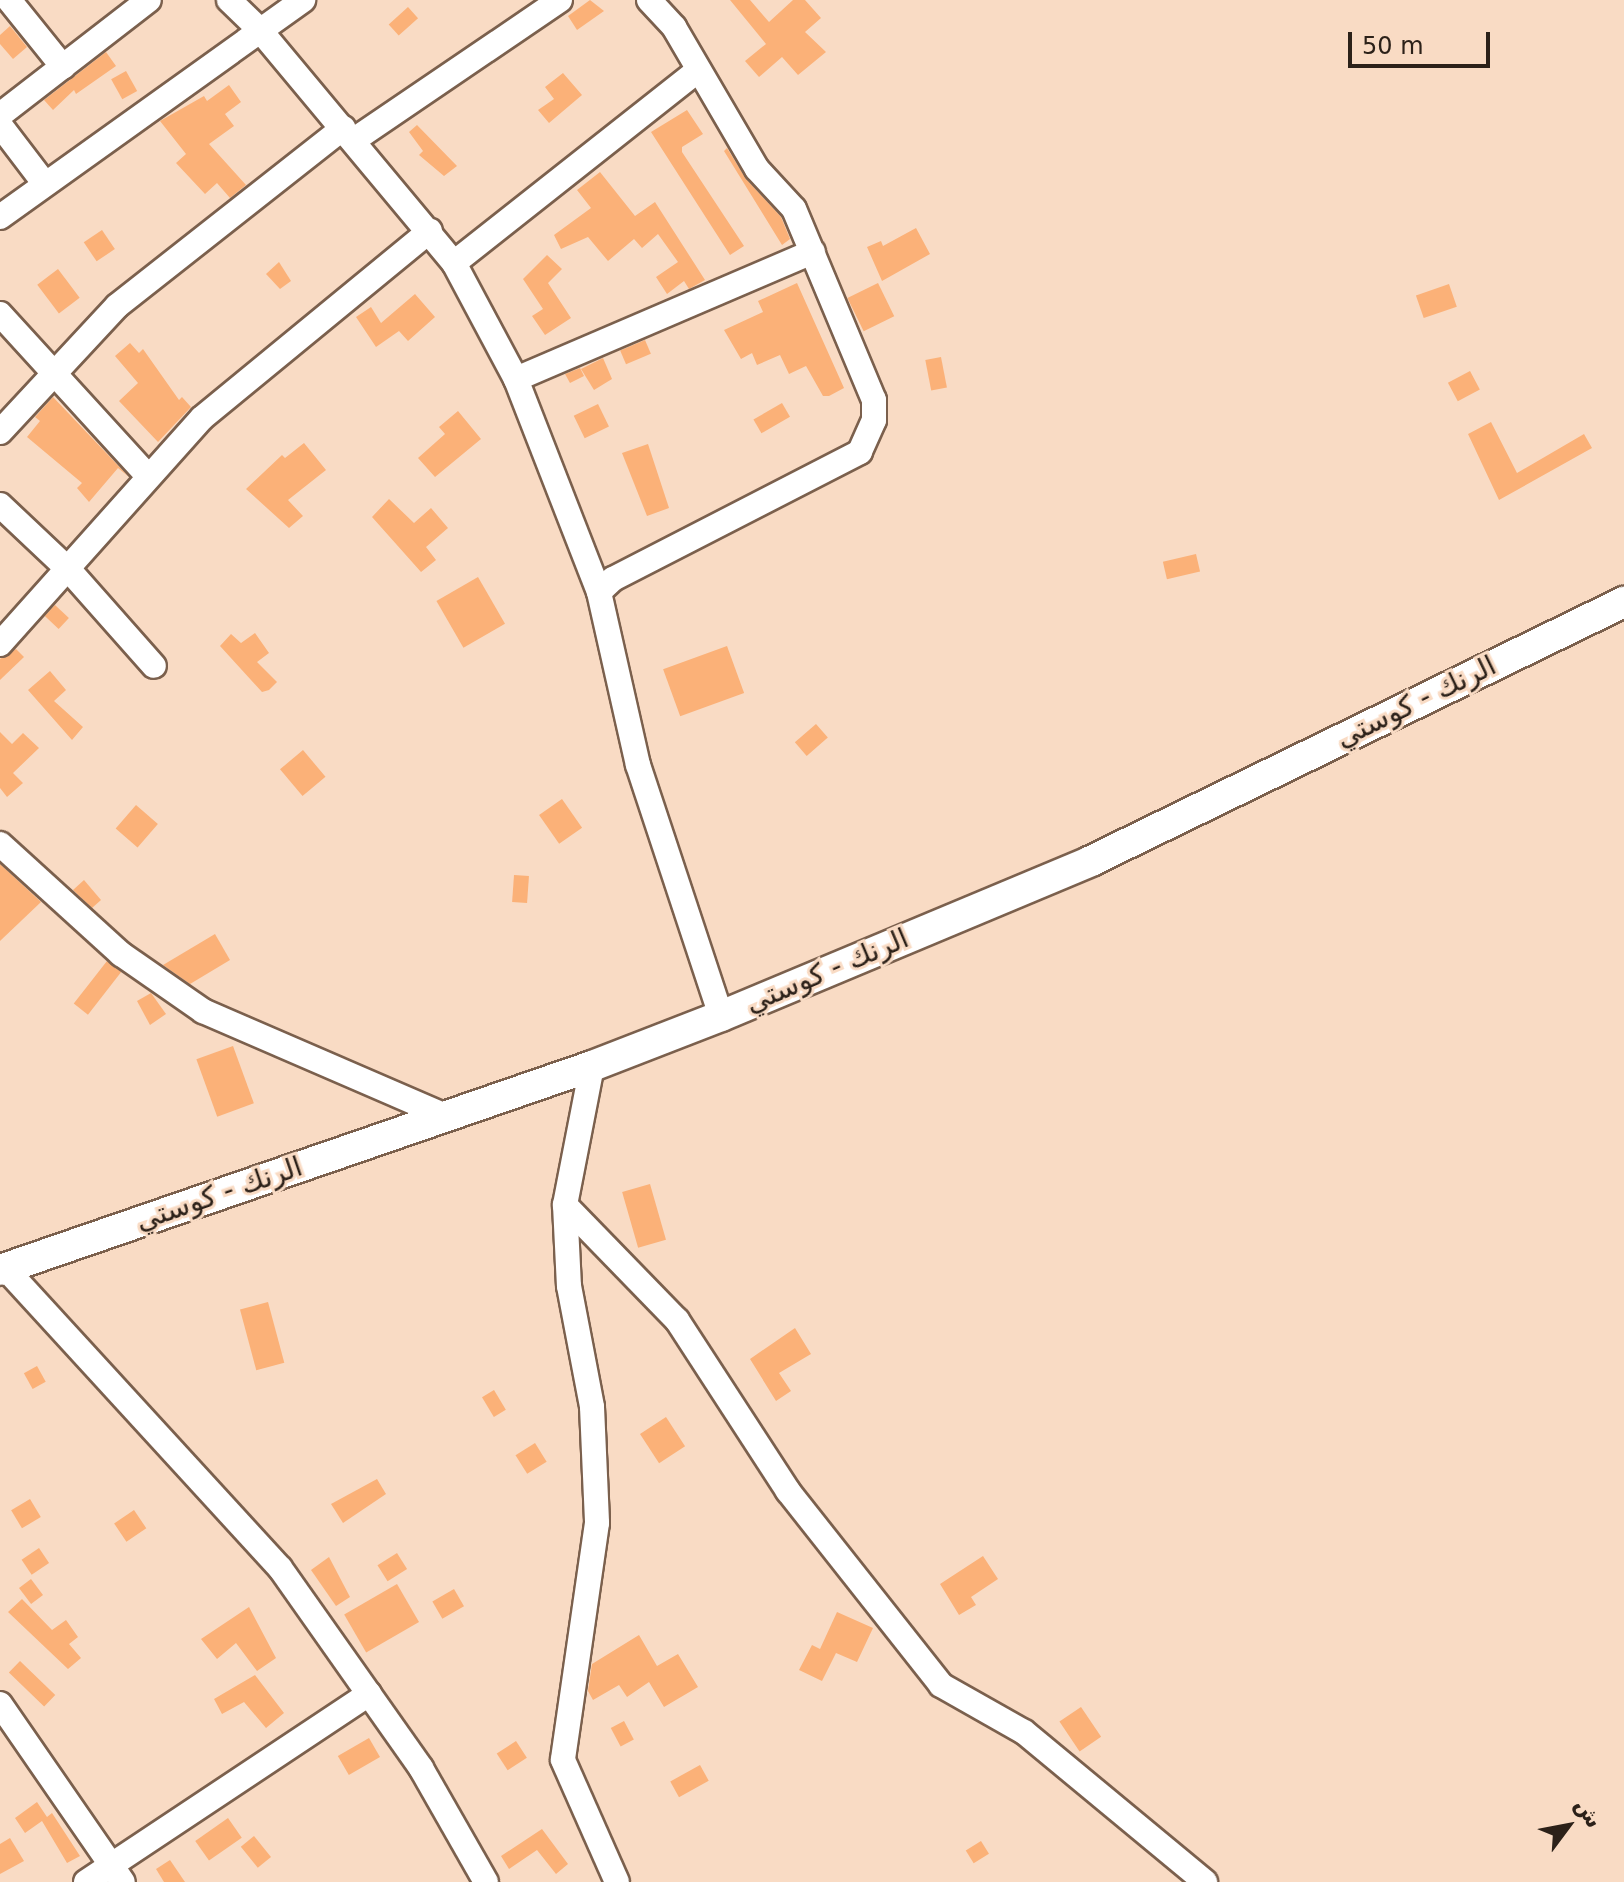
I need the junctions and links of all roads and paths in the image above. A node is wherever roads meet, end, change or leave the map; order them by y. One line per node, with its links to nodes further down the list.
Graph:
1 (9, 0): 8 (street)
2 (149, 0): 8 (street)
3 (229, 0): 7 (street)
4 (303, 0): 7 (street)
5 (560, 0): 12 (street)
6 (649, 0): 9 (street)
7 (259, 29): 12 (street); 13 (street)
8 (63, 67): 10 (street)
9 (696, 72): 16 (street); 17 (street)
10 (0, 115)
11 (0, 125): 13 (street)
12 (348, 134): 15 (street); 19 (street)
13 (45, 184): 14 (street)
14 (0, 217)
15 (430, 231): 17 (street); 22 (street)
16 (813, 252): 20 (street); 25 (street)
17 (454, 263): 20 (street)
18 (0, 314): 19 (street)
19 (57, 373): 21 (street); 22 (street)
20 (516, 379): 25 (street)
21 (0, 432)
22 (148, 476): 24 (street)
23 (0, 505): 24 (street)
24 (69, 570): 27 (street); 28 (street)
25 (599, 592): 30 (street)
26 (1624, 602): 30 (main road, الرنك - كوستي)
27 (0, 644)
28 (154, 666)
29 (0, 844): 32 (street)
30 (721, 1016): 31 (main road, الرنك - كوستي)
31 (592, 1066): 32 (main road, الرنك - كوستي); 33 (street)
32 (446, 1116): 34 (main road, الرنك - كوستي)
33 (565, 1205): 40 (street); 41 (street)
34 (2, 1269): 35 (street)
35 (369, 1694): 37 (street); 39 (street)
36 (0, 1704): 37 (street)
37 (117, 1873): 38 (street)
38 (86, 1882)
39 (486, 1882)
40 (617, 1882)
41 (1205, 1882)

